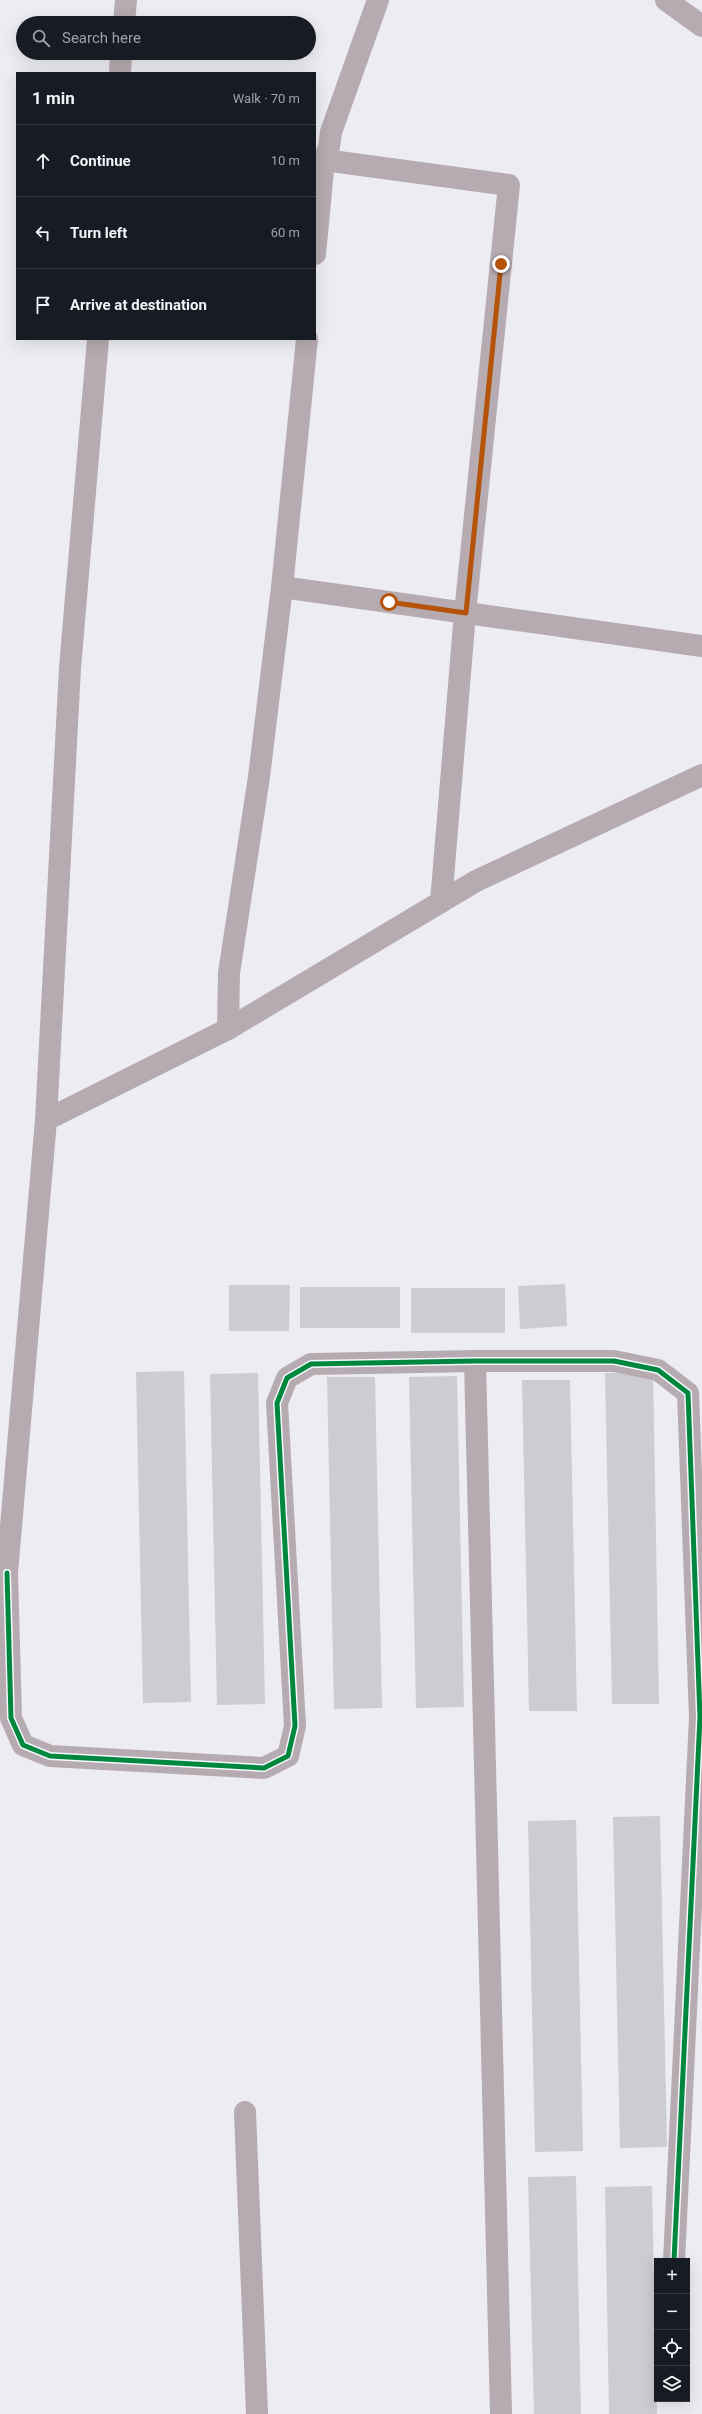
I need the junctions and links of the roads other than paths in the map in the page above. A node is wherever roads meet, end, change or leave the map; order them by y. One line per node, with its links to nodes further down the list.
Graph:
1 (126, 0): 4 (street)
2 (378, 0): 8 (street)
3 (666, 0): 5 (street)
4 (125, 16)
5 (702, 26)
6 (121, 60): 7 (street)
7 (120, 72)
8 (324, 160): 9 (street); 13 (street)
9 (316, 244)
10 (98, 340): 18 (street)
11 (307, 340): 12 (street)
12 (282, 587): 13 (street); 17 (street)
13 (466, 613): 14 (street); 16 (street)
14 (702, 646)
15 (702, 775): 16 (street)
16 (441, 902): 17 (street)
17 (228, 1029): 18 (street)
18 (46, 1120): 22 (street)
19 (475, 1361): 20 (street); 22 (street); 26 (street)
20 (688, 1393): 21 (street); 24 (street)
21 (702, 1428)
22 (4, 1573)
23 (245, 2112): 25 (street)
24 (674, 2258)
25 (257, 2414)
26 (501, 2414)

